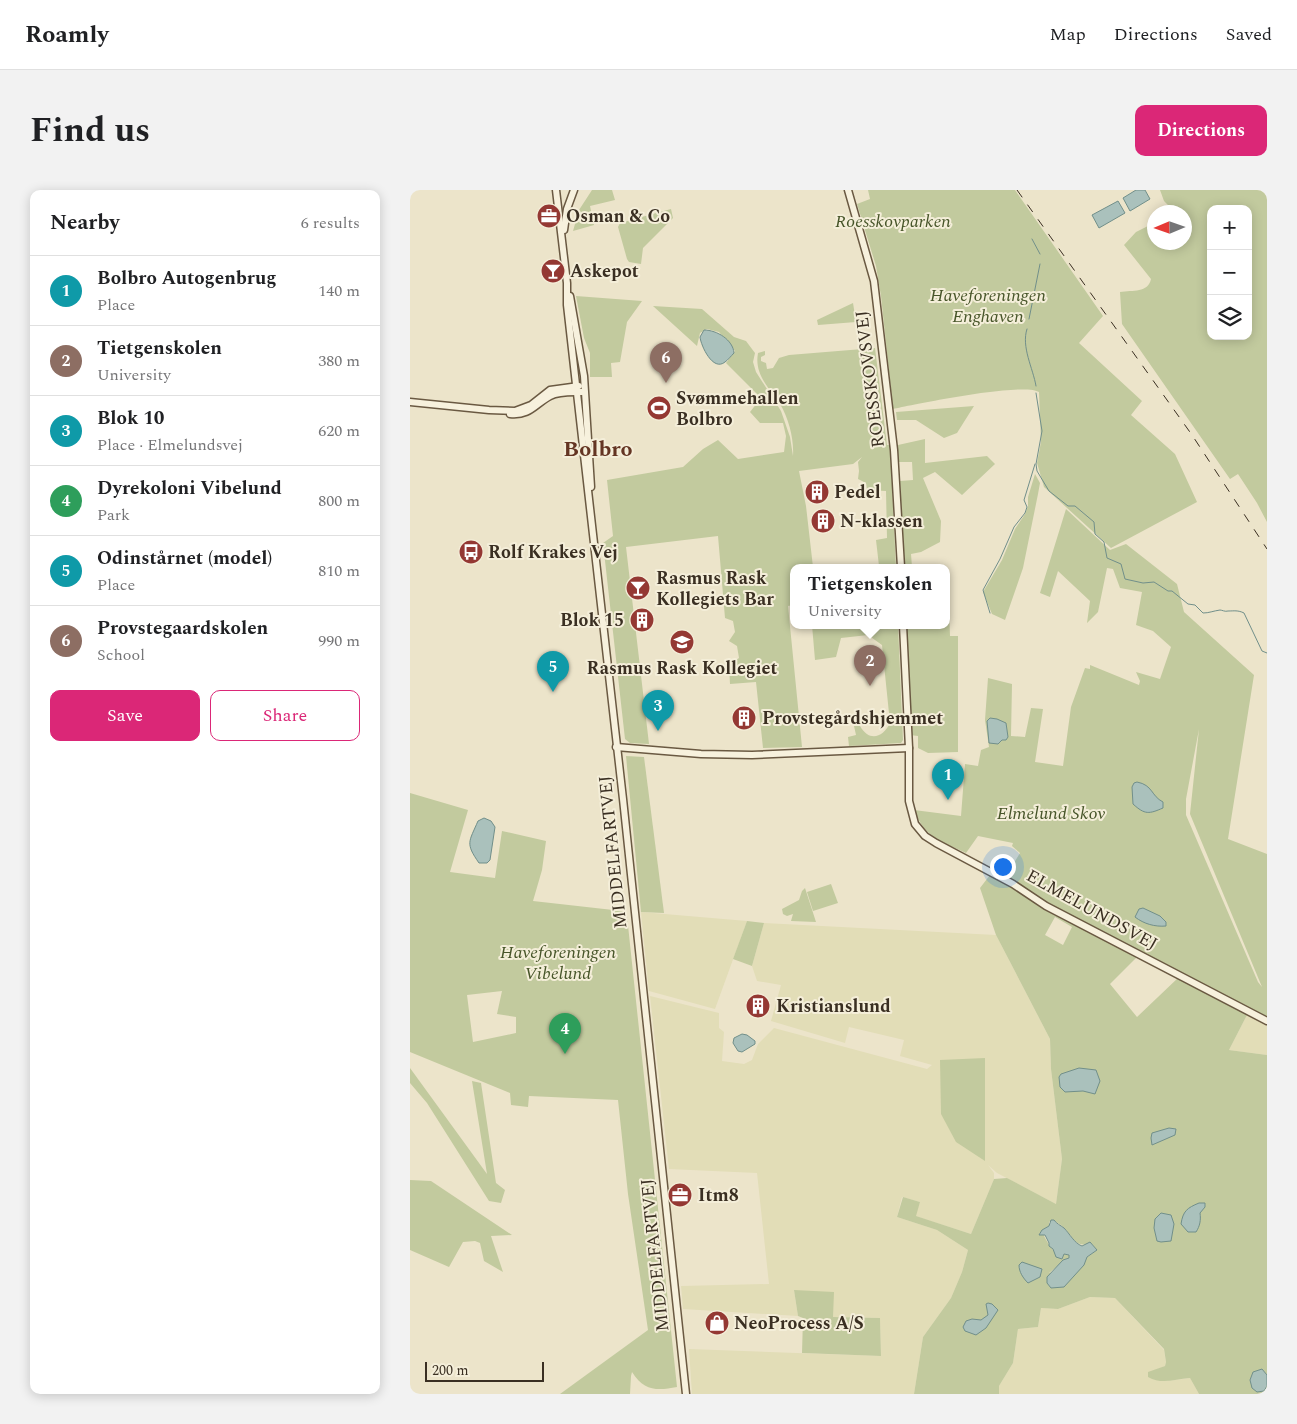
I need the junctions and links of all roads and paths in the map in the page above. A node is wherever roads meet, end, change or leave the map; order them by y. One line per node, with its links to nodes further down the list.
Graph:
1 (556, 190): 6 (main road, MIDDELFARTVEJ)
2 (574, 190): 5 (main road)
3 (579, 190): 5 (main road)
4 (848, 190): 12 (main road, ROESSKOVSVEJ)
5 (564, 228): 6 (main road)
6 (564, 261): 7 (main road, MIDDELFARTVEJ)
7 (567, 283): 8 (main road, MIDDELFARTVEJ); 9 (main road, MIDDELFARTVEJ)
8 (567, 305): 9 (main road, MIDDELFARTVEJ); 9 (main road)
9 (580, 388): 10 (main road); 11 (main road, MIDDELFARTVEJ); 11 (main road, MIDDELFARTVEJ)
10 (410, 402)
11 (592, 516): 14 (main road, MIDDELFARTVEJ)
12 (901, 564)
13 (903, 629): 15 (main road)
14 (616, 747): 15 (main road); 17 (main road, MIDDELFARTVEJ)
15 (908, 748): 16 (main road, ELMELUNDSVEJ)
16 (1267, 1021)
17 (686, 1394)

